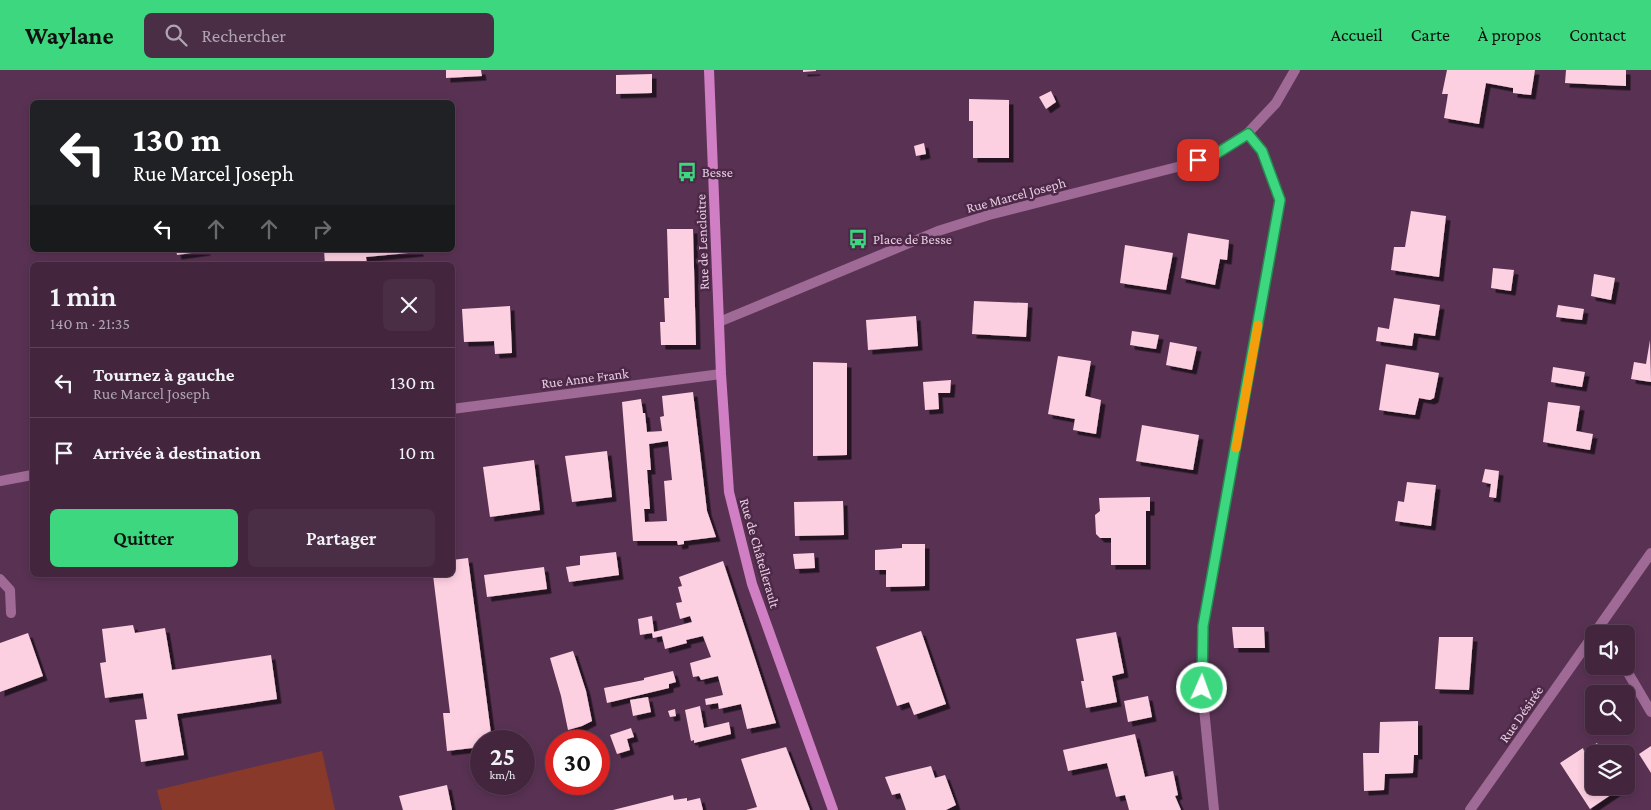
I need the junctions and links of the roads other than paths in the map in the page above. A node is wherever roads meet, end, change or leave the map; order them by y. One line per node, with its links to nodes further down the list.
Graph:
1 (710, 70): 4 (main road, Rue de Lencloitre)
2 (1295, 70): 3 (street, Rue Marcel Joseph)
3 (1248, 134): 4 (street, Rue Marcel Joseph); 17 (street)
4 (719, 322): 5 (main road, Rue de Châtellerault)
5 (721, 374): 6 (street, Rue Anne Frank); 16 (main road, Rue de Châtellerault)
6 (455, 409)
7 (30, 475): 8 (street)
8 (0, 481)
9 (1651, 553): 12 (street, Rue Désirée)
10 (0, 579): 11 (street)
11 (11, 613)
12 (1603, 625)
13 (1585, 650): 18 (street, Rue Désirée)
14 (1629, 675): 15 (street)
15 (1651, 712)
16 (833, 810)
17 (1214, 810)
18 (1470, 810)

